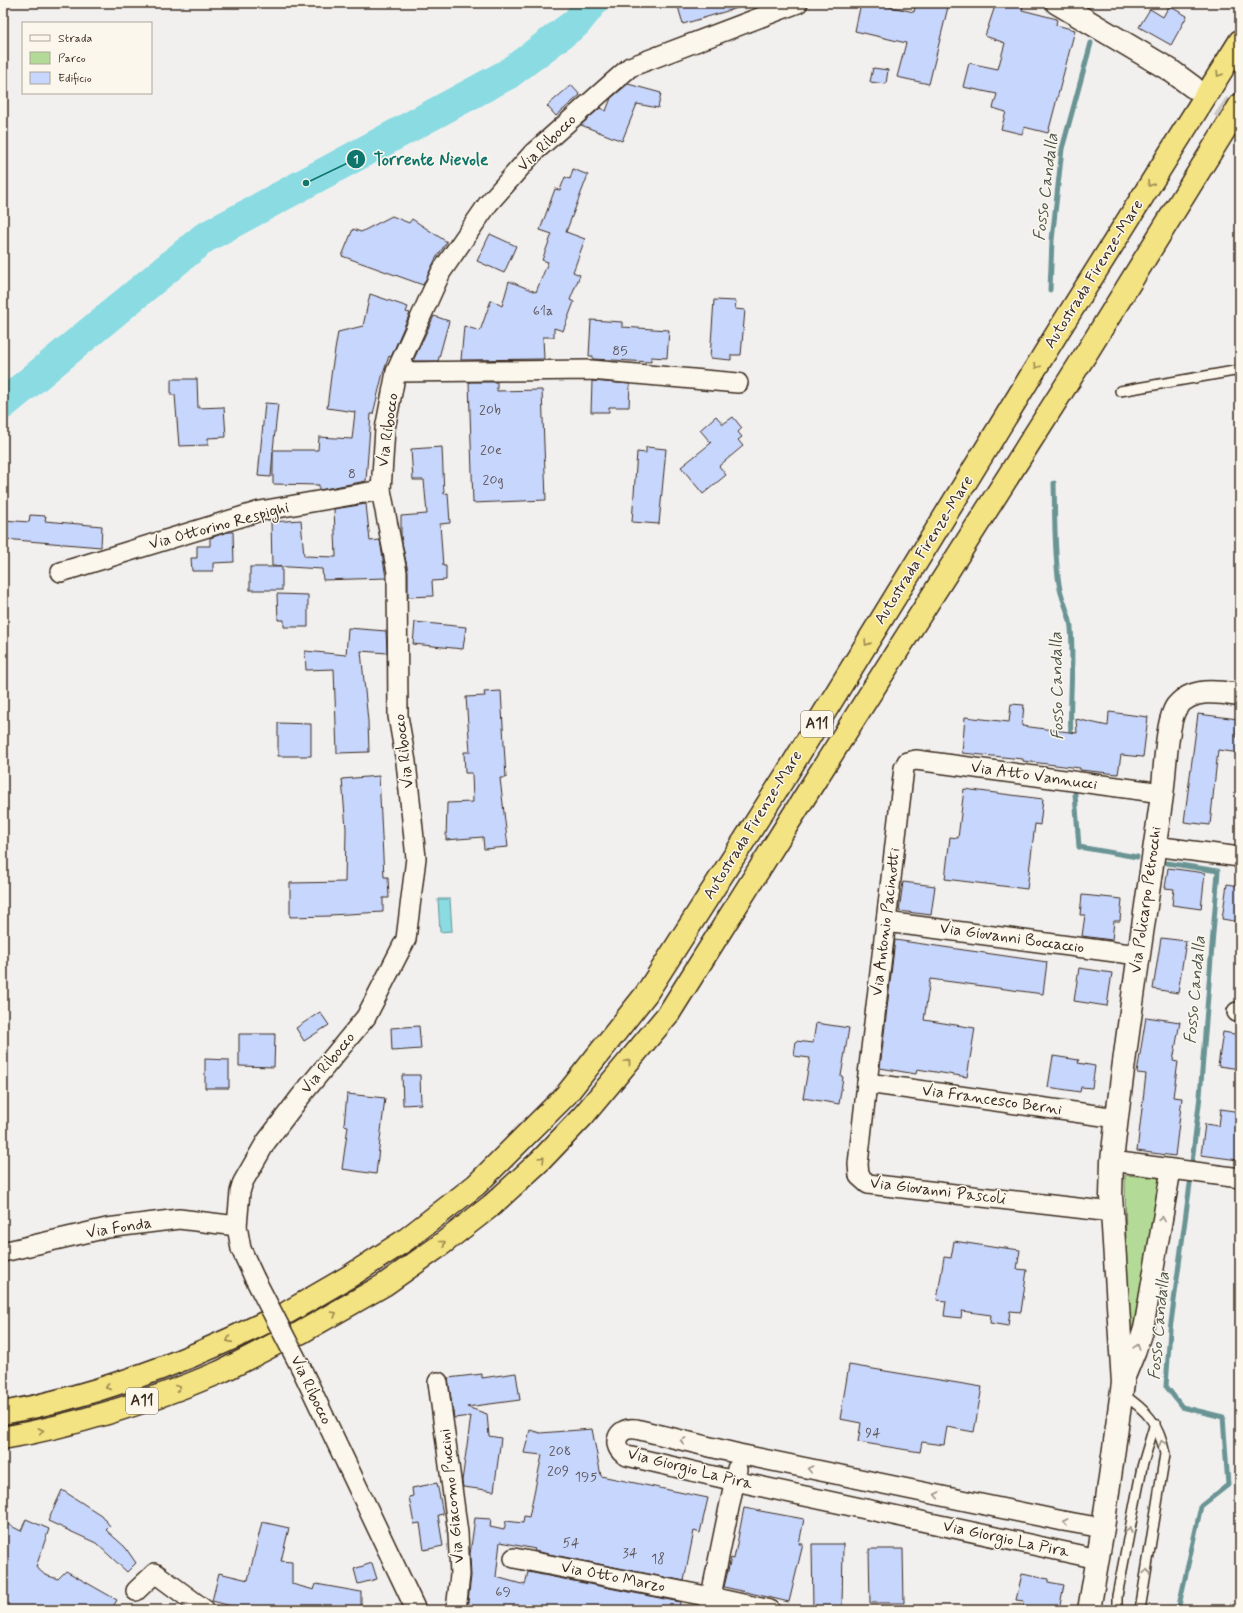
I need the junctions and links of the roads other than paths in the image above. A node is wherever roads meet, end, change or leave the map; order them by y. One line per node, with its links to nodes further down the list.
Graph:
1 (798, 3): 7 (street, Via Ribocco)
2 (1057, 3): 4 (main road)
3 (1240, 41): 27 (highway, Autostrada Firenze-Mare / A11, one-way to 27)
4 (1193, 87)
5 (1240, 105): 29 (highway, Autostrada Firenze-Mare / A11, one-way to 5)
6 (1240, 370): 9 (lane)
7 (396, 372): 8 (street); 10 (street, Via Ribocco)
8 (738, 383)
9 (1120, 391)
10 (381, 490): 11 (street, Via Ottorino Respighi); 25 (street, Via Ribocco)
11 (60, 572)
12 (1240, 695): 14 (main road, Via Policarpo Petrocchi)
13 (907, 762): 14 (street, Via Atto Vannucci); 17 (street, Via Antonio Pacinotti)
14 (1162, 793): 15 (main road, Via Policarpo Petrocchi)
15 (1154, 846): 16 (street); 18 (main road, Via Policarpo Petrocchi)
16 (1240, 857)
17 (886, 922): 18 (street, Via Giovanni Boccaccio); 19 (street, Via Antonio Pacinotti)
18 (1138, 955): 20 (main road, Via Policarpo Petrocchi)
19 (866, 1083): 20 (street, Via Francesco Berni); 24 (street, Via Giovanni Pascoli)
20 (1116, 1118): 21 (main road, Via Policarpo Petrocchi)
21 (1112, 1161): 22 (street); 24 (main road, Via Policarpo Petrocchi)
22 (1171, 1170): 23 (street); 32 (street, one-way to 22)
23 (1240, 1178)
24 (1112, 1212): 32 (main road, Via Policarpo Petrocchi)
25 (237, 1226): 26 (street, Via Fonda); 44 (street, Via Ribocco, bridge)
26 (3, 1252)
27 (288, 1312)
28 (264, 1323): 33 (highway, A11, one-way to 33)
29 (300, 1333)
30 (275, 1344): 35 (highway, A11, one-way to 30)
31 (438, 1382): 45 (street, Via Giacomo Puccini)
32 (1122, 1389): 34 (lane); 38 (main road, Via Policarpo Petrocchi)
33 (3, 1413)
34 (1155, 1424): 48 (lane, one-way to 34); 49 (lane, one-way to 34)
35 (3, 1438)
36 (739, 1454): 37 (street); 37 (street, Via Giorgio La Pira, one-way to 37); 38 (street, Via Giorgio La Pira, one-way to 36)
37 (735, 1481): 40 (street, Via Giorgio La Pira); 42 (street)
38 (1103, 1528): 40 (main road, Via Policarpo Petrocchi)
39 (514, 1558): 42 (street, Via Otto Marzo)
40 (1098, 1559): 47 (main road, Via Policarpo Petrocchi)
41 (136, 1591): 43 (street)
42 (710, 1603): 46 (street, Via Otto Marzo)
43 (205, 1610)
44 (416, 1610)
45 (456, 1610)
46 (770, 1610)
47 (1089, 1610)
48 (1117, 1610)
49 (1140, 1610)

